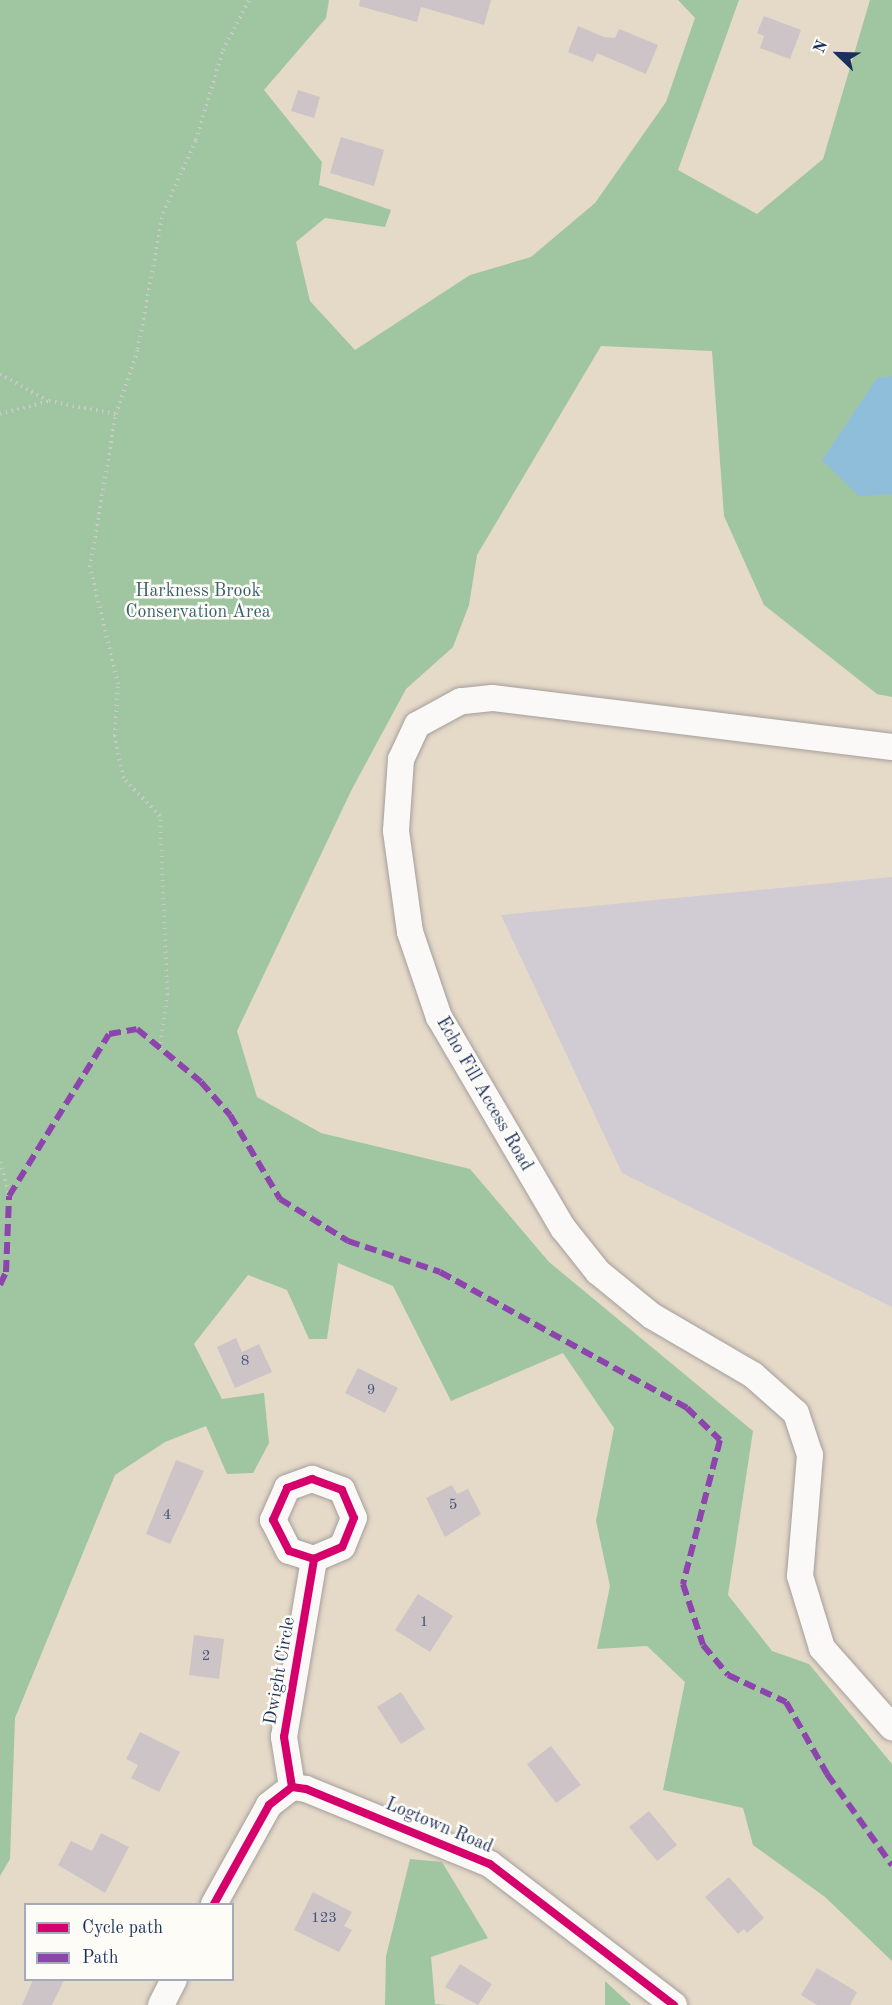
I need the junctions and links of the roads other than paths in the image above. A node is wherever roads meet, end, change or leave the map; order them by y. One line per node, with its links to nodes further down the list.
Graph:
1 (892, 747): 3 (street, Echo Fill Access Road)
2 (314, 1559): 4 (street, Dwight Circle)
3 (892, 1727)
4 (292, 1787): 5 (street); 8 (street, Logtown Road)
5 (215, 1903)
6 (173, 1981): 7 (street)
7 (160, 2005)
8 (674, 2005)

